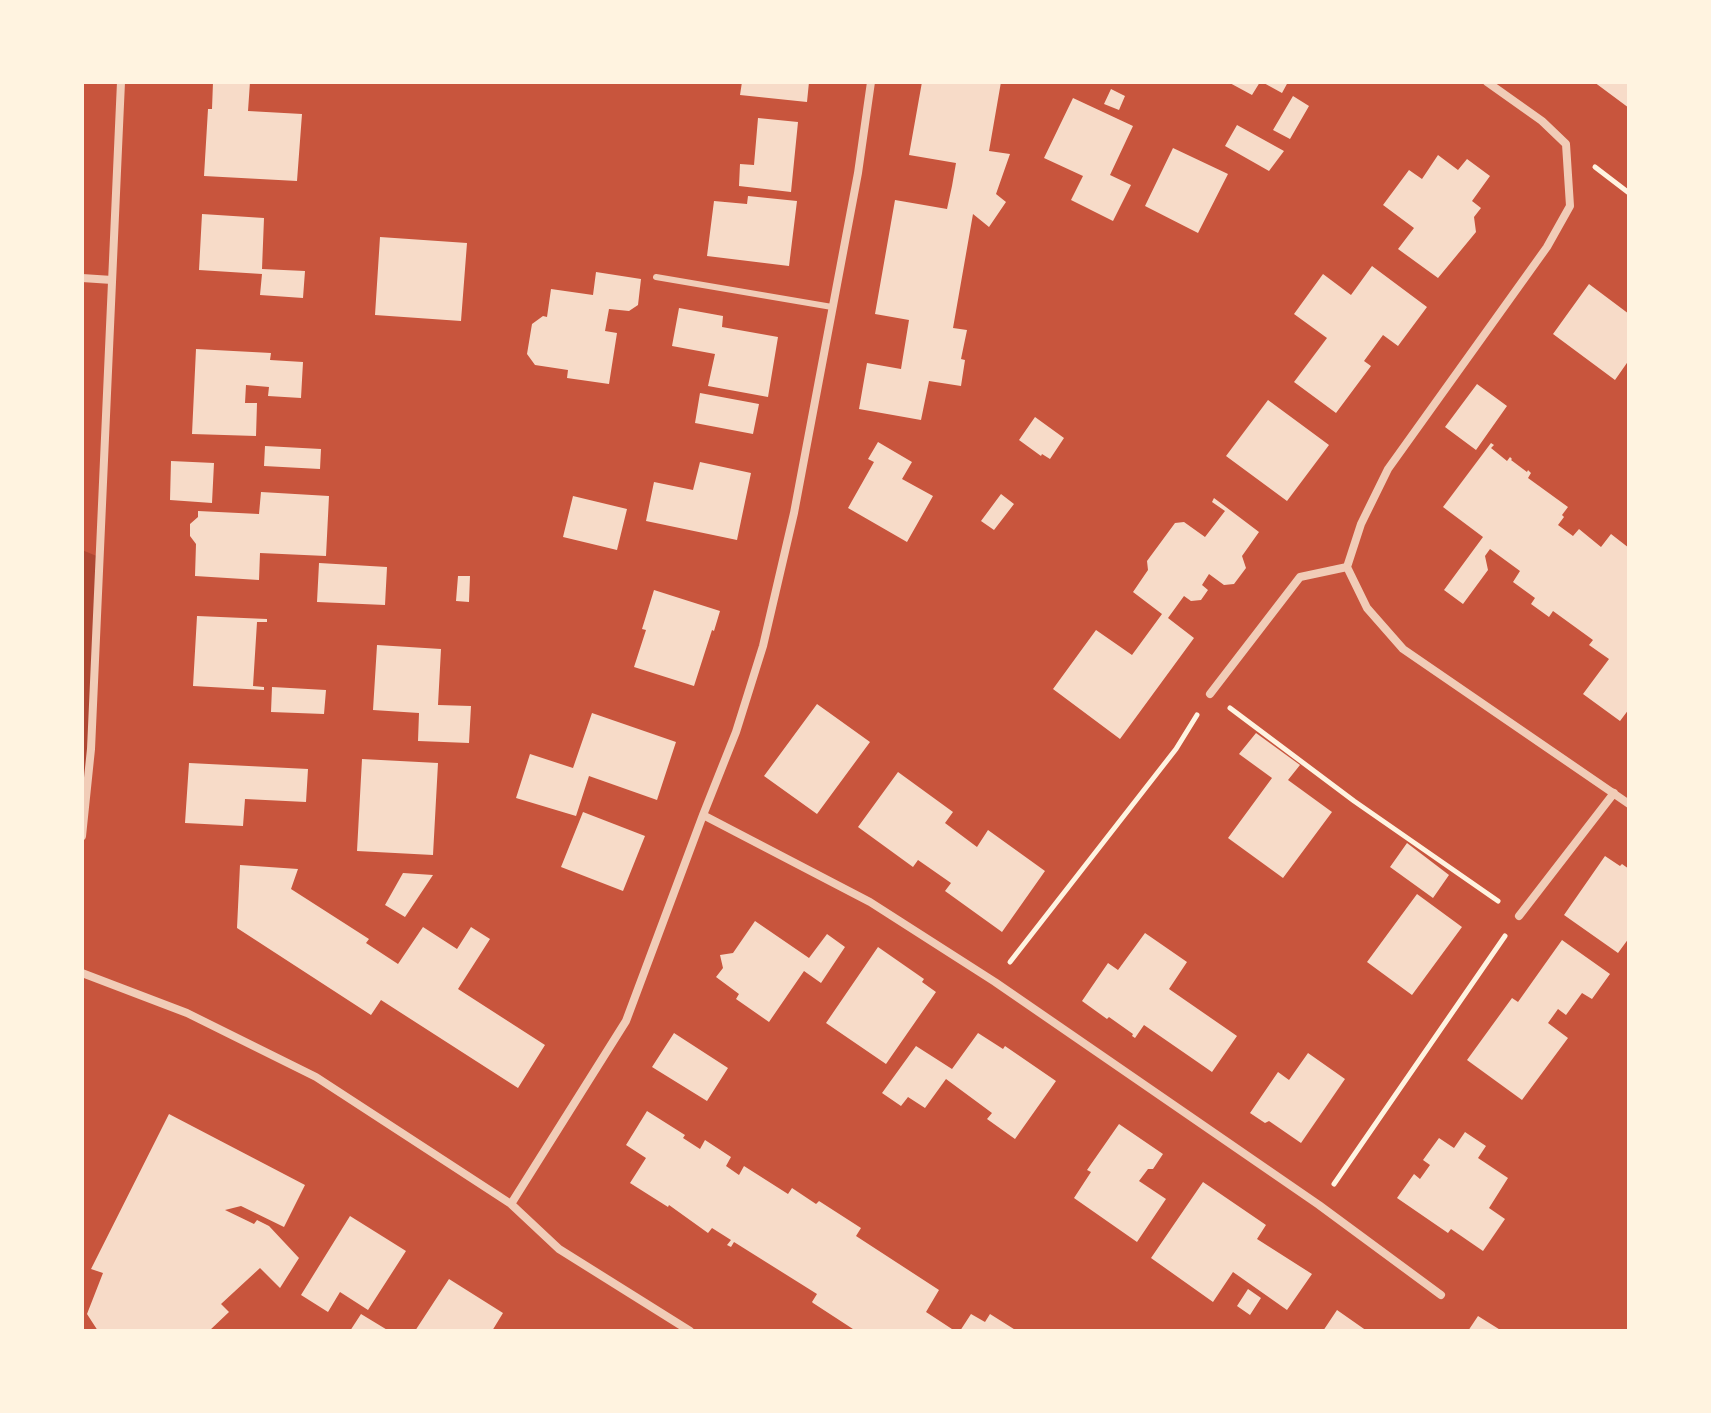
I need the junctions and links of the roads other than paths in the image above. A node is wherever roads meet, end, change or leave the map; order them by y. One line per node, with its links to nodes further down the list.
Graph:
1 (121, 82): 6 (street)
2 (871, 82): 7 (street)
3 (1487, 82): 8 (street)
4 (656, 277): 7 (lane)
5 (82, 278): 6 (street)
6 (112, 280): 13 (street)
7 (832, 307): 12 (street)
8 (1347, 567): 9 (street); 10 (street)
9 (1210, 694)
10 (1614, 793): 11 (street); 14 (street)
11 (1629, 804)
12 (703, 815): 16 (street); 17 (street)
13 (82, 836)
14 (1519, 916)
15 (82, 973): 16 (street)
16 (511, 1204): 18 (street)
17 (1441, 1295)
18 (690, 1331)

